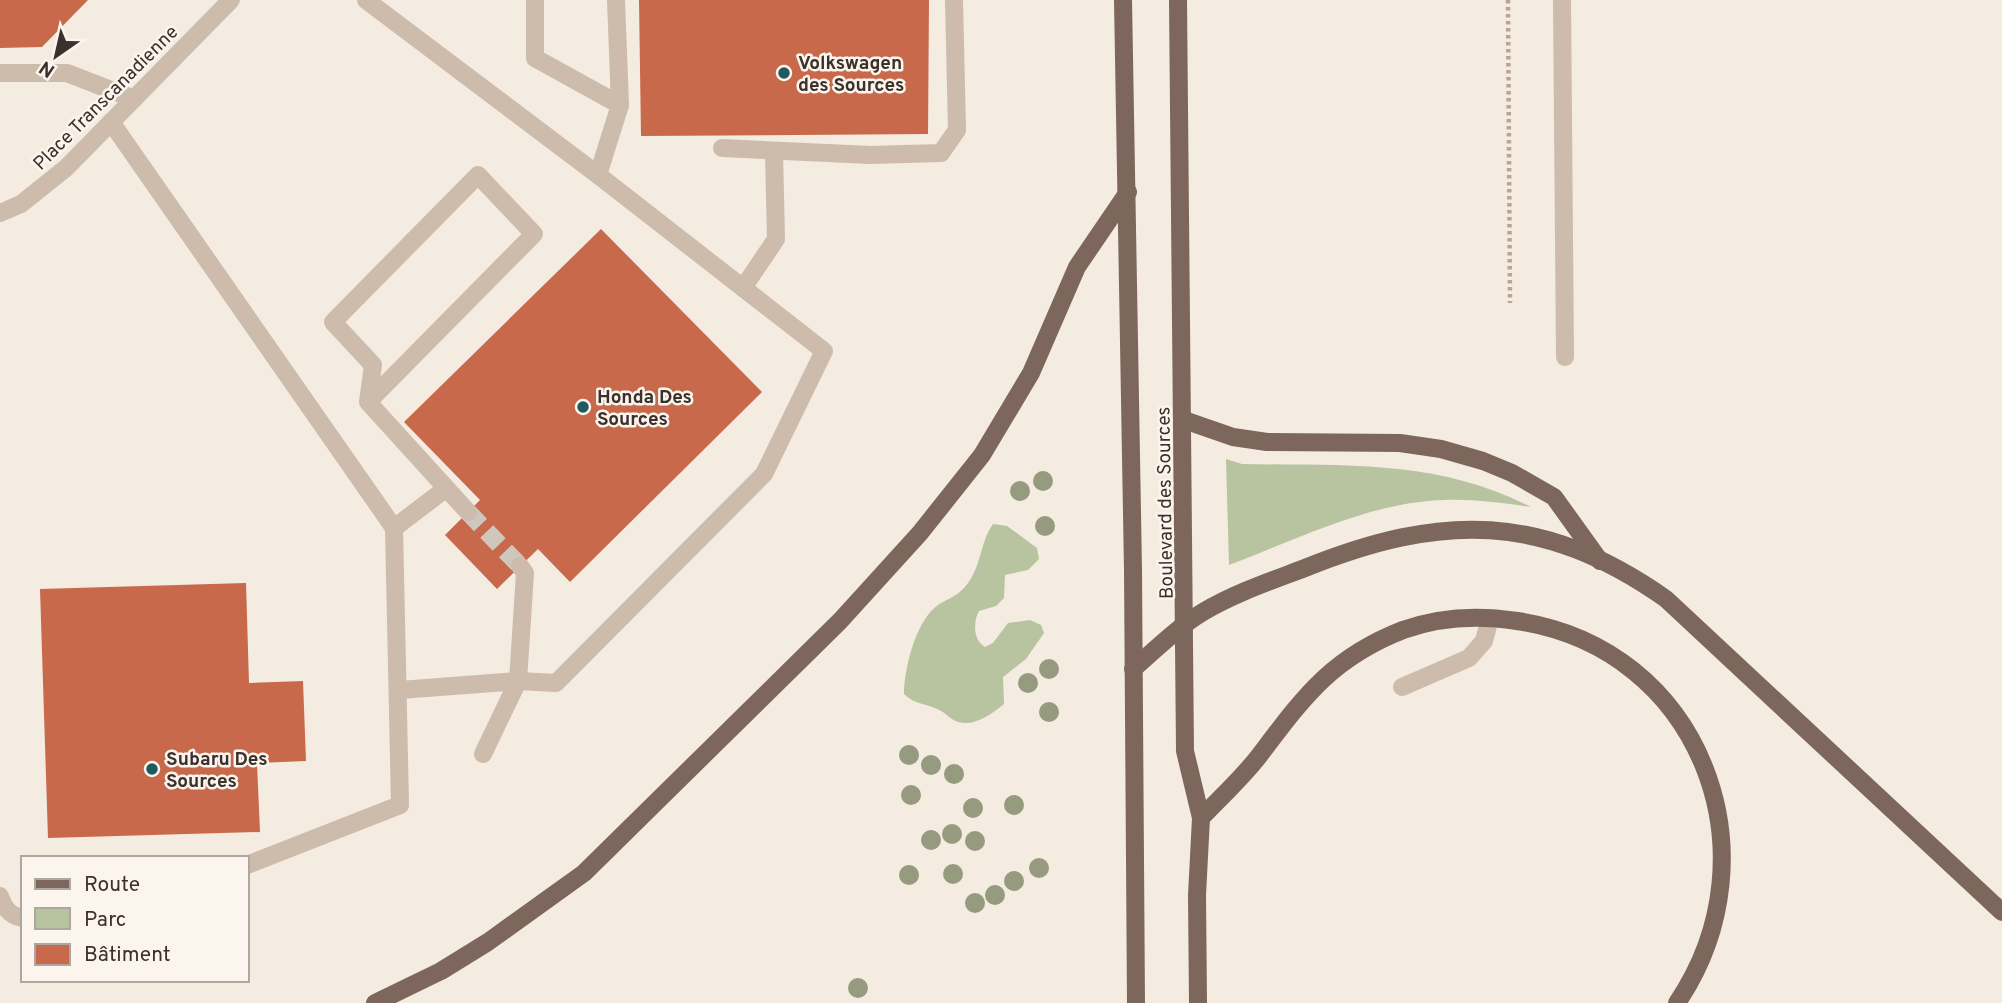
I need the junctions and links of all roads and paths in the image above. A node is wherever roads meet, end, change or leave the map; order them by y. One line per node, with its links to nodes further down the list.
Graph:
1 (231, 0): 11 (street, Place Transcanadienne)
2 (366, 0): 16 (street)
3 (535, 0): 12 (street)
4 (615, 0): 12 (street)
5 (954, 0): 15 (street)
6 (1123, 0): 17 (main road, Boulevard des Sources)
7 (1178, 0): 23 (main road, Boulevard des Sources)
8 (1508, 0): 20 (path)
9 (1562, 0): 21 (street)
10 (0, 73): 11 (street)
11 (134, 99): 13 (street, Place Transcanadienne)
12 (620, 105): 16 (street)
13 (111, 122): 18 (street, Place Transcanadienne); 26 (street)
14 (722, 148): 15 (street)
15 (774, 153): 19 (street)
16 (598, 175): 19 (street)
17 (1128, 192): 31 (main road, Boulevard des Sources); 41 (main road)
18 (0, 213)
19 (743, 288): 32 (street)
20 (1510, 303)
21 (1565, 357)
22 (368, 402): 22 (street); 24 (street)
23 (1184, 420): 27 (main road); 30 (main road, Boulevard des Sources)
24 (444, 490): 25 (street); 26 (street)
25 (468, 512)
26 (394, 528): 34 (street)
27 (1600, 561): 30 (main road); 39 (main road)
28 (520, 566): 32 (street)
29 (1490, 618): 33 (street); 36 (main road); 44 (main road)
30 (1186, 624): 31 (main road); 36 (main road, Boulevard des Sources)
31 (1133, 668): 42 (main road, Boulevard des Sources)
32 (519, 681): 34 (street); 35 (street)
33 (1402, 687)
34 (400, 690): 37 (street)
35 (483, 754)
36 (1201, 818): 43 (main road, Boulevard des Sources)
37 (248, 865)
38 (0, 896): 40 (street)
39 (2002, 912)
40 (21, 918)
41 (375, 1003)
42 (1136, 1003)
43 (1198, 1003)
44 (1677, 1003)

